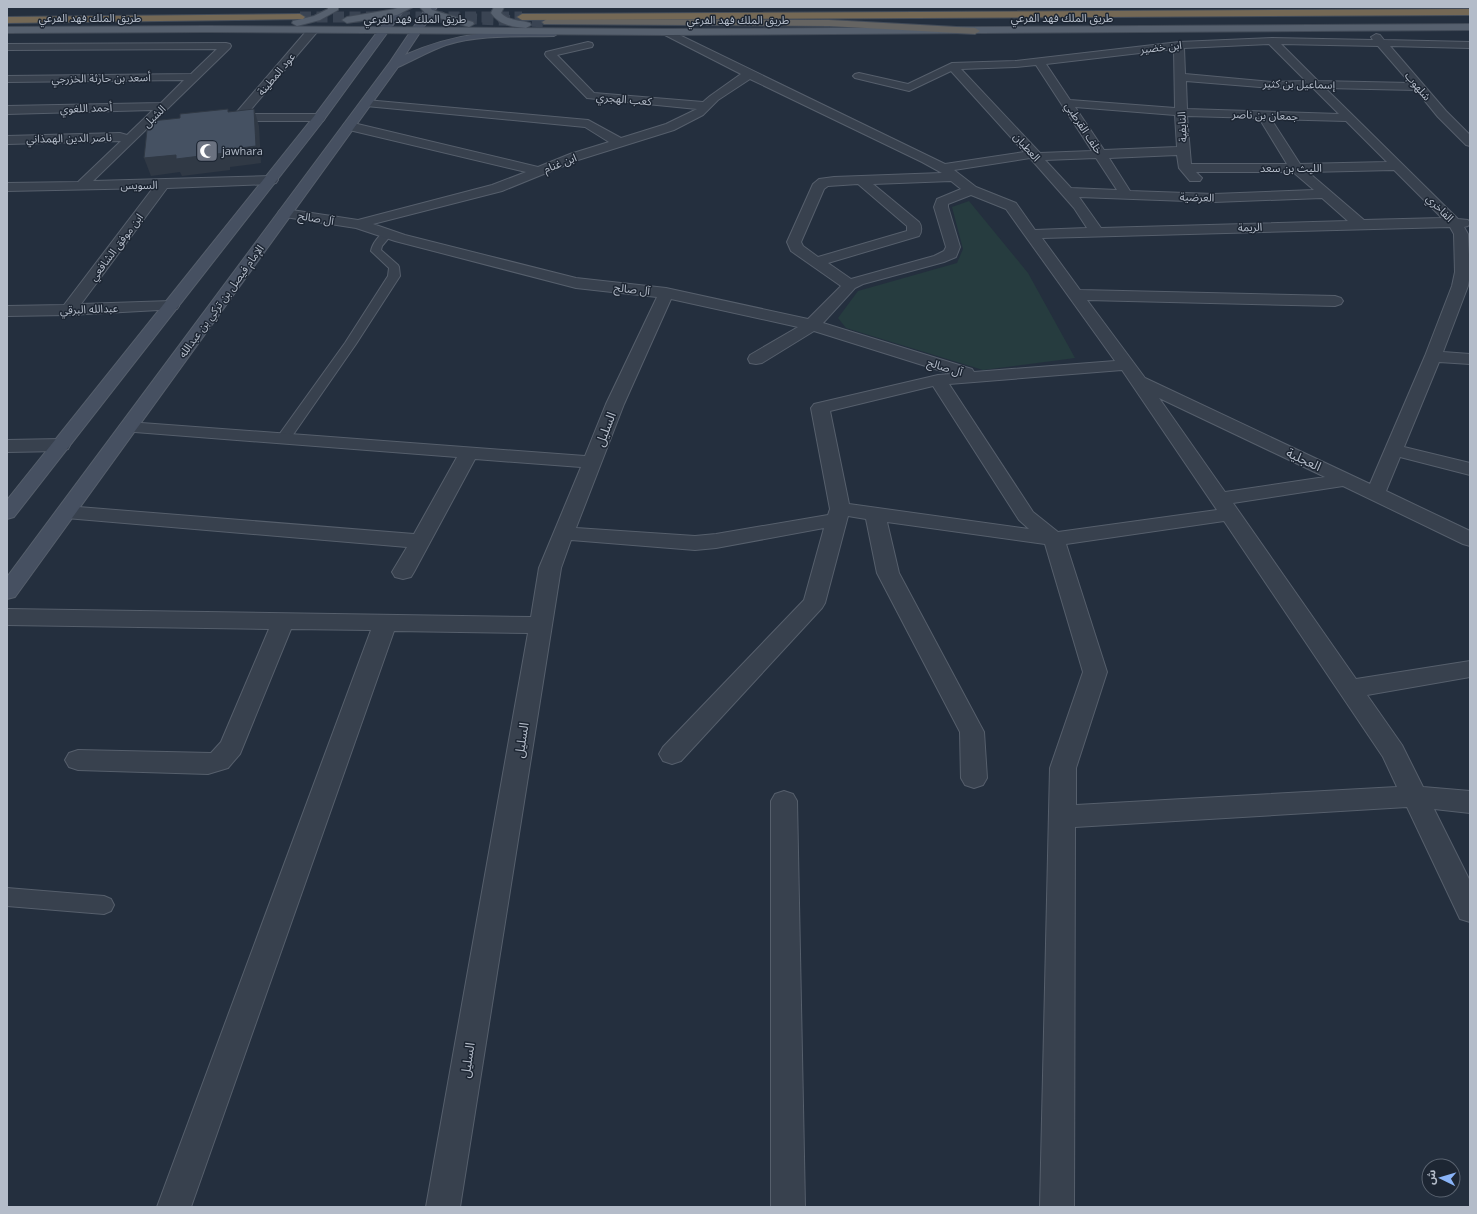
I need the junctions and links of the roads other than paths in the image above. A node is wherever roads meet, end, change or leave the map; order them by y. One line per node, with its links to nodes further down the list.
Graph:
1 (333, 7): 17 (main road)
2 (385, 7): 6 (main road)
3 (408, 7): 6 (main road)
4 (445, 7): 7 (main road)
5 (499, 7): 22 (main road)
6 (399, 9): 14 (main road); 17 (main road); 21 (main road)
7 (429, 9): 14 (main road, الإمام فيصل بن تركي بن عبدالله); 22 (main road)
8 (1470, 12): 10 (highway)
9 (300, 17): 12 (highway)
10 (522, 17)
11 (1470, 18): 20 (main road)
12 (7, 20)
13 (547, 22): 23 (highway)
14 (412, 23): 21 (main road, طريق الملك فهد الفرعي); 21 (main road); 22 (main road, طريق الملك فهد الفرعي); 32 (main road, الإمام فيصل بن تركي بن عبدالله)
15 (1470, 27): 16 (main road, طريق الملك فهد الفرعي)
16 (1367, 28): 20 (main road, طريق الملك فهد الفرعي); 26 (street, شلهوب)
17 (206, 29): 18 (main road, طريق الملك فهد الفرعي); 19 (main road, طريق الملك فهد الفرعي)
18 (7, 30)
19 (313, 30): 21 (main road, طريق الملك فهد الفرعي); 49 (street, عود المطينة)
20 (1132, 30): 23 (main road, طريق الملك فهد الفرعي)
21 (382, 31): 50 (main road)
22 (603, 31): 24 (main road, طريق الملك فهد الفرعي); 32 (main road)
23 (975, 31): 24 (main road, طريق الملك فهد الفرعي)
24 (667, 32): 34 (street)
25 (1272, 41): 26 (street, ابن خضير); 28 (street, ابن خضير); 39 (street, الفاخري)
26 (1381, 44): 29 (street, ابن خضير); 40 (street, شلهوب)
27 (588, 45): 44 (street, كعب الهجري)
28 (1179, 45): 31 (street, ابن خضير); 37 (street, النايفية)
29 (1470, 45)
30 (7, 47): 36 (street, الشبل)
31 (1040, 62): 33 (street, ابن خضير); 42 (street, خلف القرطبي)
32 (394, 64): 41 (main road, الإمام فيصل بن تركي بن عبدالله)
33 (952, 66): 35 (street, ابن خضير); 61 (street, العطيان)
34 (749, 74): 44 (street, ابن غنام); 66 (street)
35 (859, 76)
36 (195, 77): 38 (street, أسعد بن حارثة الخزرجي); 43 (street, الشبل)
37 (1180, 77): 39 (street, إسماعيل بن كثير); 46 (street, النايفية)
38 (7, 79)
39 (1316, 84): 40 (street, إسماعيل بن كثير); 51 (street, الفاخري)
40 (1419, 87): 58 (street, شلهوب)
41 (366, 103): 54 (main road, الإمام فيصل بن تركي بن عبدالله); 57 (street)
42 (1068, 103): 46 (street, جمعان بن ناصر); 60 (street, خلف القرطبي)
43 (164, 106): 45 (street, أحمد اللغوي); 52 (street, الشبل)
44 (707, 106): 57 (street, ابن غنام)
45 (7, 110)
46 (1181, 112): 47 (street, جمعان بن ناصر); 59 (street, النايفية)
47 (1263, 115): 51 (street, جمعان بن ناصر); 64 (street)
48 (215, 118): 49 (street)
49 (238, 118): 50 (street)
50 (319, 118): 67 (main road)
51 (1350, 118): 62 (street, الفاخري)
52 (151, 119): 53 (street); 55 (street, الشبل)
53 (167, 119)
54 (349, 126): 65 (street); 77 (main road, الإمام فيصل بن تركي بن عبدالله)
55 (130, 139): 56 (street, ناصر الدين الهمذاني); 70 (street, الشبل)
56 (7, 140)
57 (620, 142): 65 (street, ابن غنام)
58 (1470, 142)
59 (1183, 151): 60 (street); 63 (street, النايفية)
60 (1100, 154): 61 (street); 74 (street, خلف القرطبي)
61 (1035, 156): 66 (street); 73 (street, العطيان)
62 (1398, 166): 64 (street, الليث بن سعد); 78 (street, الفاخري)
63 (1185, 168): 64 (street, الليث بن سعد); 76 (street)
64 (1296, 168): 75 (street)
65 (539, 171): 79 (street, ابن غنام)
66 (949, 172): 68 (street); 72 (street)
67 (271, 180): 69 (street, السويس); 90 (main road)
68 (861, 180): 85 (street); 85 (street)
69 (163, 184): 70 (street, السويس); 91 (street, ابن موفق الشافعي)
70 (82, 186): 71 (street, السويس)
71 (7, 188)
72 (971, 190): 84 (street); 86 (street)
73 (1067, 192): 74 (street, العرضية); 82 (street, العطيان)
74 (1126, 194): 76 (street, العرضية)
75 (1326, 194): 76 (street, العرضية); 80 (street)
76 (1214, 198)
77 (285, 213): 79 (street, آل صالح); 101 (main road, الإمام فيصل بن تركي بن عبدالله)
78 (1455, 223): 80 (street, الريمة); 81 (street, الريمة); 94 (street, الفاخري)
79 (358, 224): 83 (street, آل صالح)
80 (1360, 224): 82 (street, الريمة)
81 (1470, 224)
82 (1097, 232): 84 (street, الريمة)
83 (387, 234): 87 (street, آل صالح); 102 (lane)
84 (1031, 234): 88 (street)
85 (816, 262): 86 (street)
86 (850, 285): 93 (street)
87 (666, 293): 93 (street, آل صالح); 107 (street, السليل)
88 (1075, 295): 89 (street); 97 (street)
89 (1335, 301)
90 (171, 306): 91 (street, عبدالله البرقي); 103 (main road)
91 (68, 310): 92 (street, عبدالله البرقي)
92 (7, 311)
93 (812, 325): 95 (street); 98 (street, آل صالح)
94 (1433, 356): 96 (street); 105 (street, الفاخري)
95 (756, 359)
96 (1470, 359)
97 (1126, 365): 98 (street); 100 (street)
98 (975, 376): 99 (street)
99 (938, 380): 115 (street); 117 (street)
100 (1137, 380): 109 (street, العجلية); 111 (street)
101 (128, 427): 102 (street); 112 (main road, الإمام فيصل بن تركي بن عبدالله)
102 (282, 439): 106 (street)
103 (60, 445): 104 (street); 113 (main road)
104 (7, 446)
105 (1393, 450): 108 (street); 110 (street, الفاخري)
106 (469, 453): 107 (street); 119 (street)
107 (592, 462): 116 (street, السليل)
108 (1470, 469)
109 (1347, 480): 110 (street, العجلية); 111 (street)
110 (1375, 494): 118 (street, العجلية)
111 (1224, 506): 117 (street); 127 (street)
112 (66, 512): 119 (street); 121 (main road, الإمام فيصل بن تركي بن عبدالله)
113 (7, 514)
114 (875, 514): 115 (street); 117 (street); 130 (street)
115 (838, 515): 116 (street); 128 (street)
116 (564, 533): 125 (street, السليل)
117 (1054, 539): 134 (street)
118 (1470, 539)
119 (420, 541): 120 (street)
120 (403, 572)
121 (7, 592)
122 (7, 617): 123 (street)
123 (283, 621): 124 (street); 129 (street)
124 (385, 623): 125 (street); 138 (street)
125 (540, 625): 139 (street, السليل)
126 (1470, 669): 127 (street)
127 (1350, 689): 131 (street)
128 (672, 754)
129 (78, 760)
130 (974, 778)
131 (1414, 796): 133 (street); 134 (street); 137 (street)
132 (784, 801): 140 (street)
133 (1470, 802)
134 (1062, 817): 141 (street)
135 (7, 897): 136 (lane)
136 (104, 904)
137 (1470, 910)
138 (174, 1207)
139 (443, 1207)
140 (788, 1207)
141 (1057, 1207)

